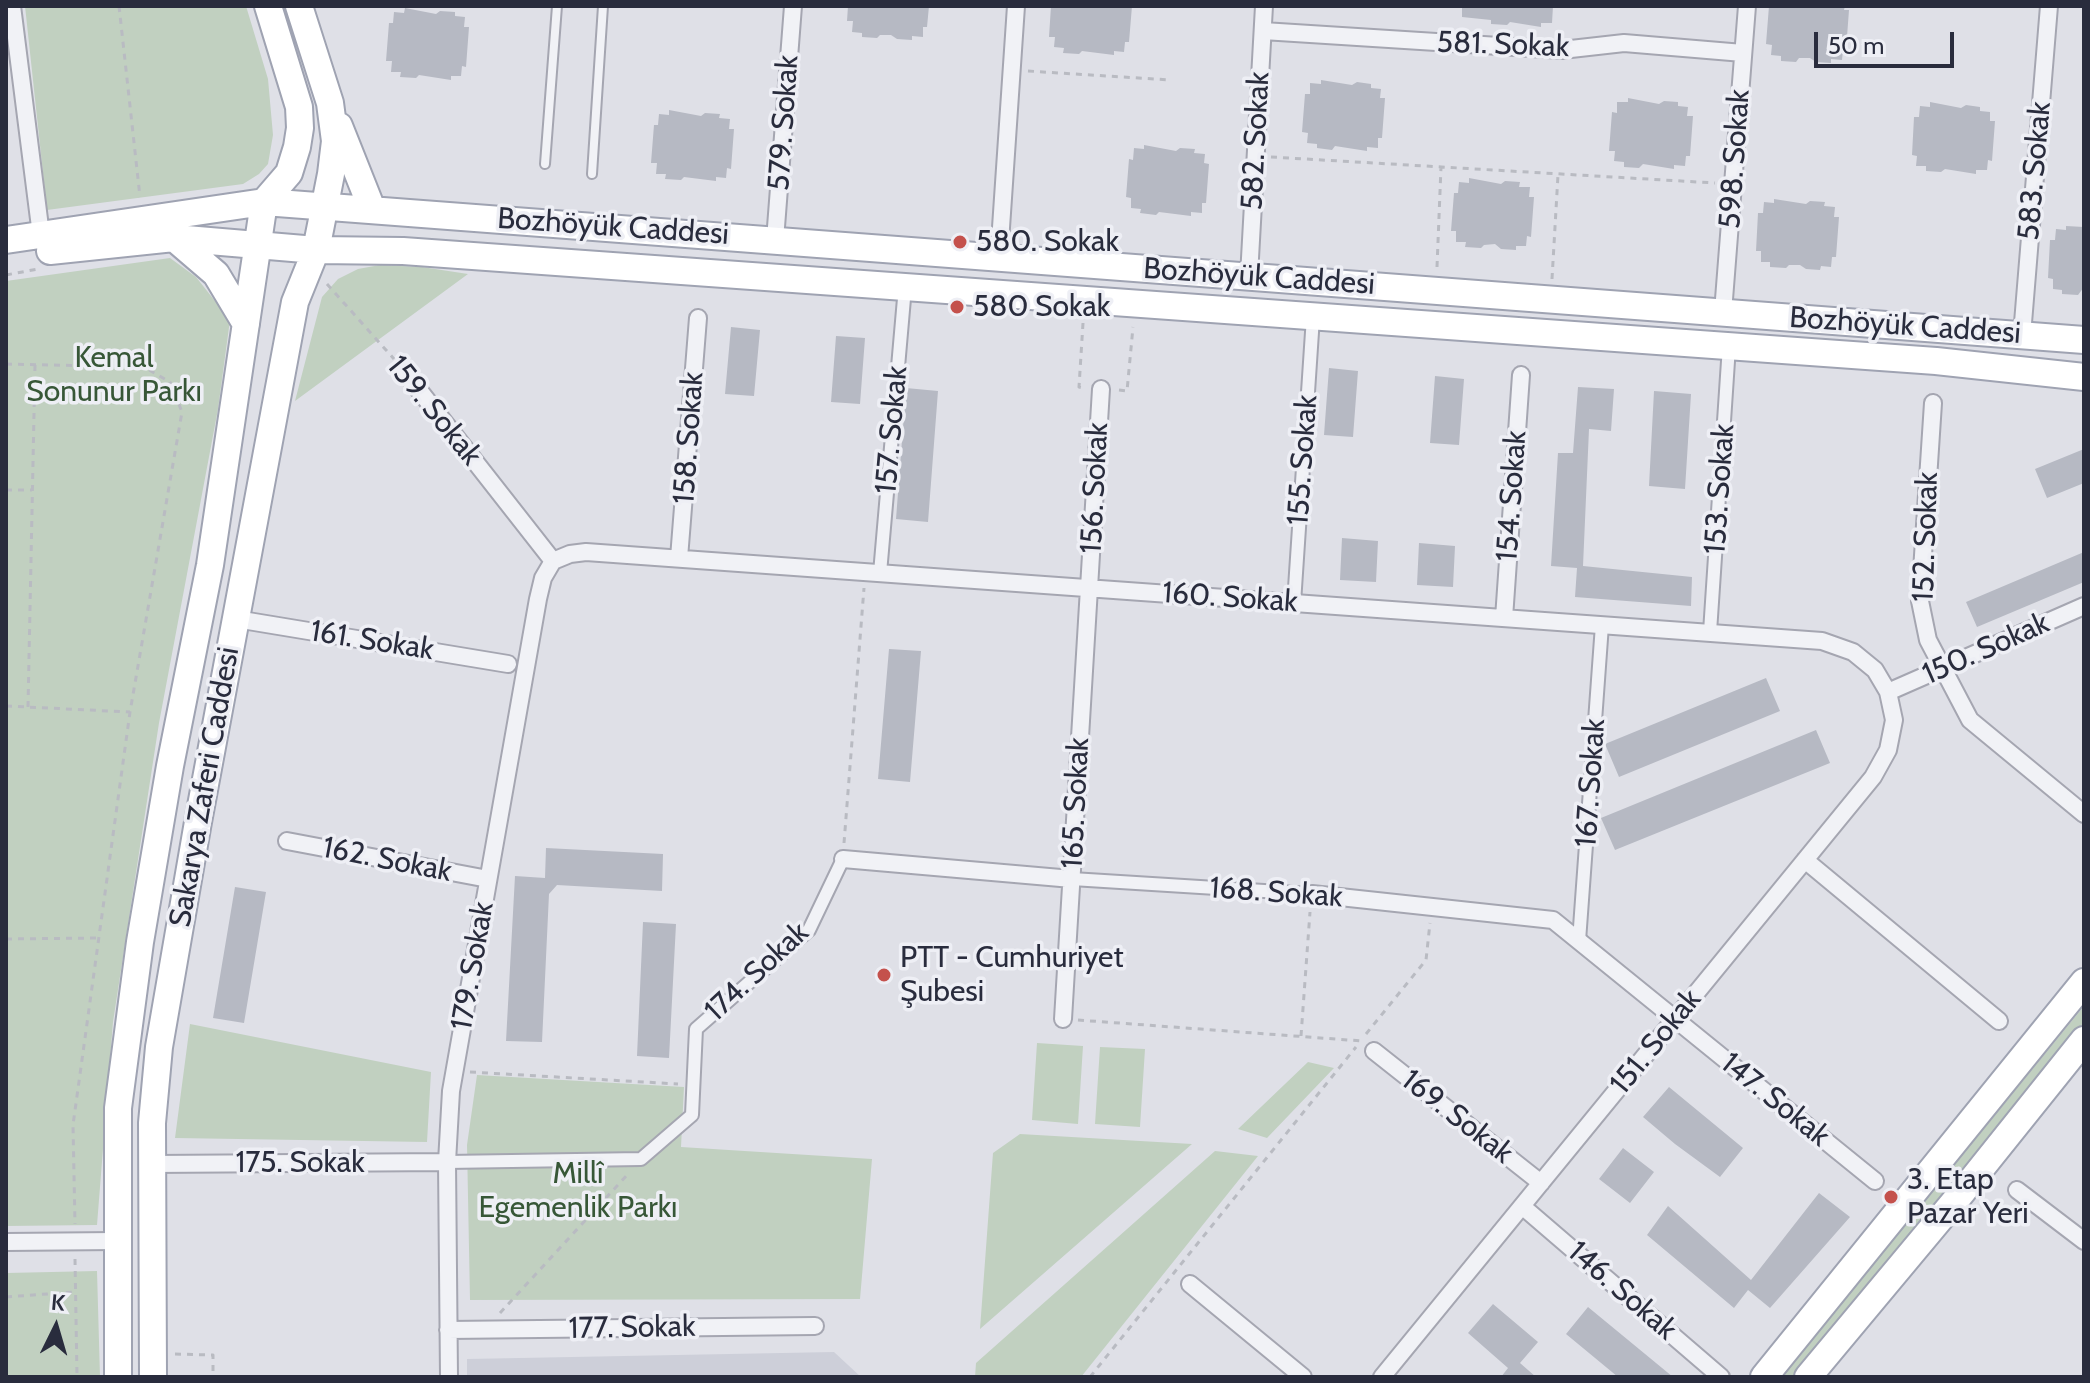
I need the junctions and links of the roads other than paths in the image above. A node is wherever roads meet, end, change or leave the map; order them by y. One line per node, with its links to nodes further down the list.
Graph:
1 (12, 6): 19 (street)
2 (268, 6): 16 (main road)
3 (299, 6): 13 (main road)
4 (557, 6): 14 (lane)
5 (603, 6): 15 (lane)
6 (793, 6): 22 (street, 579. Sokak)
7 (1016, 6): 26 (street)
8 (1264, 6): 11 (street, 582. Sokak)
9 (1747, 6): 12 (street, 598. Sokak)
10 (2049, 6): 33 (street, 583. Sokak)
11 (1263, 31): 12 (street, 581. Sokak); 27 (street, 582. Sokak)
12 (1743, 53): 29 (street, 598. Sokak)
13 (330, 103): 17 (main road, Sakarya Zaferi Caddesi); 18 (main road)
14 (545, 164)
15 (592, 174)
16 (264, 202): 17 (main road, Bozhöyük Caddesi); 19 (main road, Bozhöyük Caddesi); 23 (main road, Sakarya Zaferi Caddesi)
17 (326, 205): 18 (main road, Bozhöyük Caddesi); 25 (main road, Sakarya Zaferi Caddesi)
18 (372, 209): 22 (main road, Bozhöyük Caddesi)
19 (41, 235): 21 (main road, Bozhöyük Caddesi)
20 (174, 238): 23 (main road, Bozhöyük Caddesi); 24 (main road, Bozhöyük Caddesi); 32 (main road)
21 (6, 240)
22 (775, 240): 26 (main road, Bozhöyük Caddesi)
23 (259, 246): 25 (main road, Bozhöyük Caddesi); 32 (main road, Sakarya Zaferi Caddesi)
24 (6, 256)
25 (313, 257): 28 (main road, Bozhöyük Caddesi); 48 (main road, Sakarya Zaferi Caddesi)
26 (999, 257): 27 (main road, Bozhöyük Caddesi)
27 (1249, 276): 29 (main road, Bozhöyük Caddesi)
28 (905, 287): 30 (main road, Bozhöyük Caddesi); 43 (street, 157. Sokak)
29 (1723, 312): 33 (main road, Bozhöyük Caddesi)
30 (1313, 317): 35 (main road, Bozhöyük Caddesi); 45 (street, 155. Sokak)
31 (698, 318): 41 (street, 158. Sokak)
32 (246, 324): 74 (main road, Sakarya Zaferi Caddesi)
33 (2022, 335): 34 (main road, Bozhöyük Caddesi)
34 (2084, 340)
35 (1729, 346): 38 (main road, Bozhöyük Caddesi); 50 (street, 153. Sokak)
36 (404, 371): 42 (street, 159. Sokak)
37 (1521, 375): 47 (street, 154. Sokak)
38 (2084, 377)
39 (1101, 389): 44 (street, 156. Sokak)
40 (1933, 403): 52 (street, 152. Sokak)
41 (679, 558): 42 (street, 160. Sokak); 43 (street, 160. Sokak)
42 (553, 561): 58 (street, 179. Sokak)
43 (873, 572): 44 (street, 160. Sokak)
44 (1089, 588): 45 (street, 160. Sokak); 59 (street, 165. Sokak)
45 (1294, 603): 47 (street, 160. Sokak)
46 (2084, 606): 52 (street, 150. Sokak)
47 (1504, 618): 49 (street, 160. Sokak)
48 (236, 619): 51 (street, 161. Sokak); 69 (main road, Sakarya Zaferi Caddesi)
49 (1602, 625): 50 (street, 160. Sokak); 61 (street, 167. Sokak)
50 (1710, 632): 53 (street, 160. Sokak)
51 (508, 664)
52 (1941, 668): 53 (street, 150. Sokak); 54 (street, 152. Sokak)
53 (1888, 692): 57 (street, 151. Sokak)
54 (2084, 814)
55 (287, 841): 58 (street, 162. Sokak)
56 (843, 859): 59 (street, 168. Sokak); 68 (street, 174. Sokak)
57 (1805, 860): 63 (street, 151. Sokak); 65 (street)
58 (488, 879): 68 (street, 179. Sokak)
59 (1072, 879): 60 (street, 168. Sokak); 64 (street, 165. Sokak)
60 (1312, 894): 61 (street, 168. Sokak)
61 (1579, 941): 63 (street, 168. Sokak)
62 (2084, 982): 86 (main road)
63 (1676, 1018): 70 (street, 147. Sokak); 71 (street, 151. Sokak)
64 (1063, 1019)
65 (1999, 1021)
66 (2084, 1040): 87 (main road)
67 (1367, 1046): 71 (street, 169. Sokak)
68 (447, 1162): 69 (street, 175. Sokak); 79 (street, 179. Sokak)
69 (152, 1164): 80 (main road, Sakarya Zaferi Caddesi)
70 (1875, 1181)
71 (1541, 1183): 73 (street, 151. Sokak)
72 (2017, 1190): 75 (street)
73 (1522, 1206): 81 (street, 151. Sokak); 85 (street, 146. Sokak)
74 (116, 1241): 76 (street); 82 (main road, Sakarya Zaferi Caddesi)
75 (2084, 1241)
76 (6, 1242)
77 (1190, 1284): 84 (street)
78 (815, 1326): 79 (street, 177. Sokak)
79 (448, 1330): 83 (street, 179. Sokak)
80 (153, 1365)
81 (1391, 1374)
82 (118, 1377)
83 (449, 1377)
84 (1303, 1377)
85 (1721, 1377)
86 (1764, 1377)
87 (1808, 1377)

